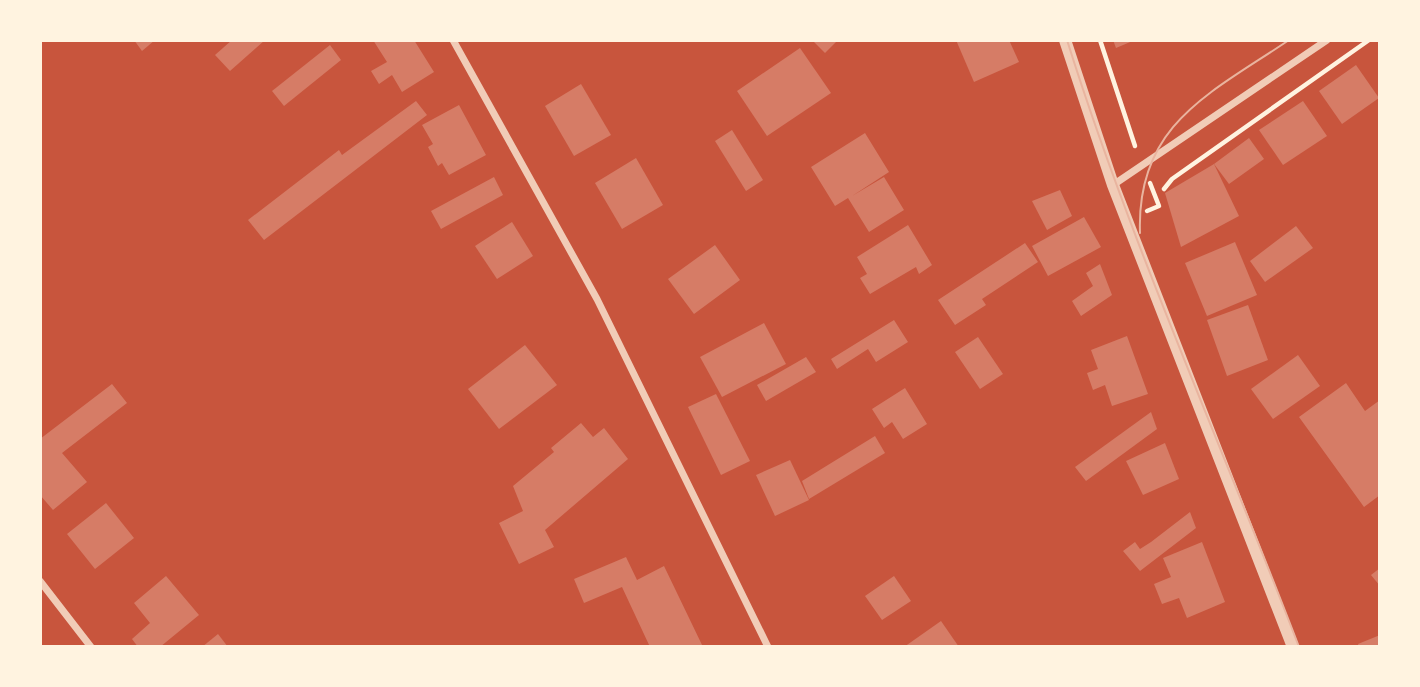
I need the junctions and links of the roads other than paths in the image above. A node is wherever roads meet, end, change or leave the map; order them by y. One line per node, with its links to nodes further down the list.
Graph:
1 (453, 40): 7 (street)
2 (1065, 40): 4 (street)
3 (1327, 40): 4 (street)
4 (1113, 185): 8 (street)
5 (40, 581): 6 (street)
6 (92, 647)
7 (768, 647)
8 (1293, 647)

